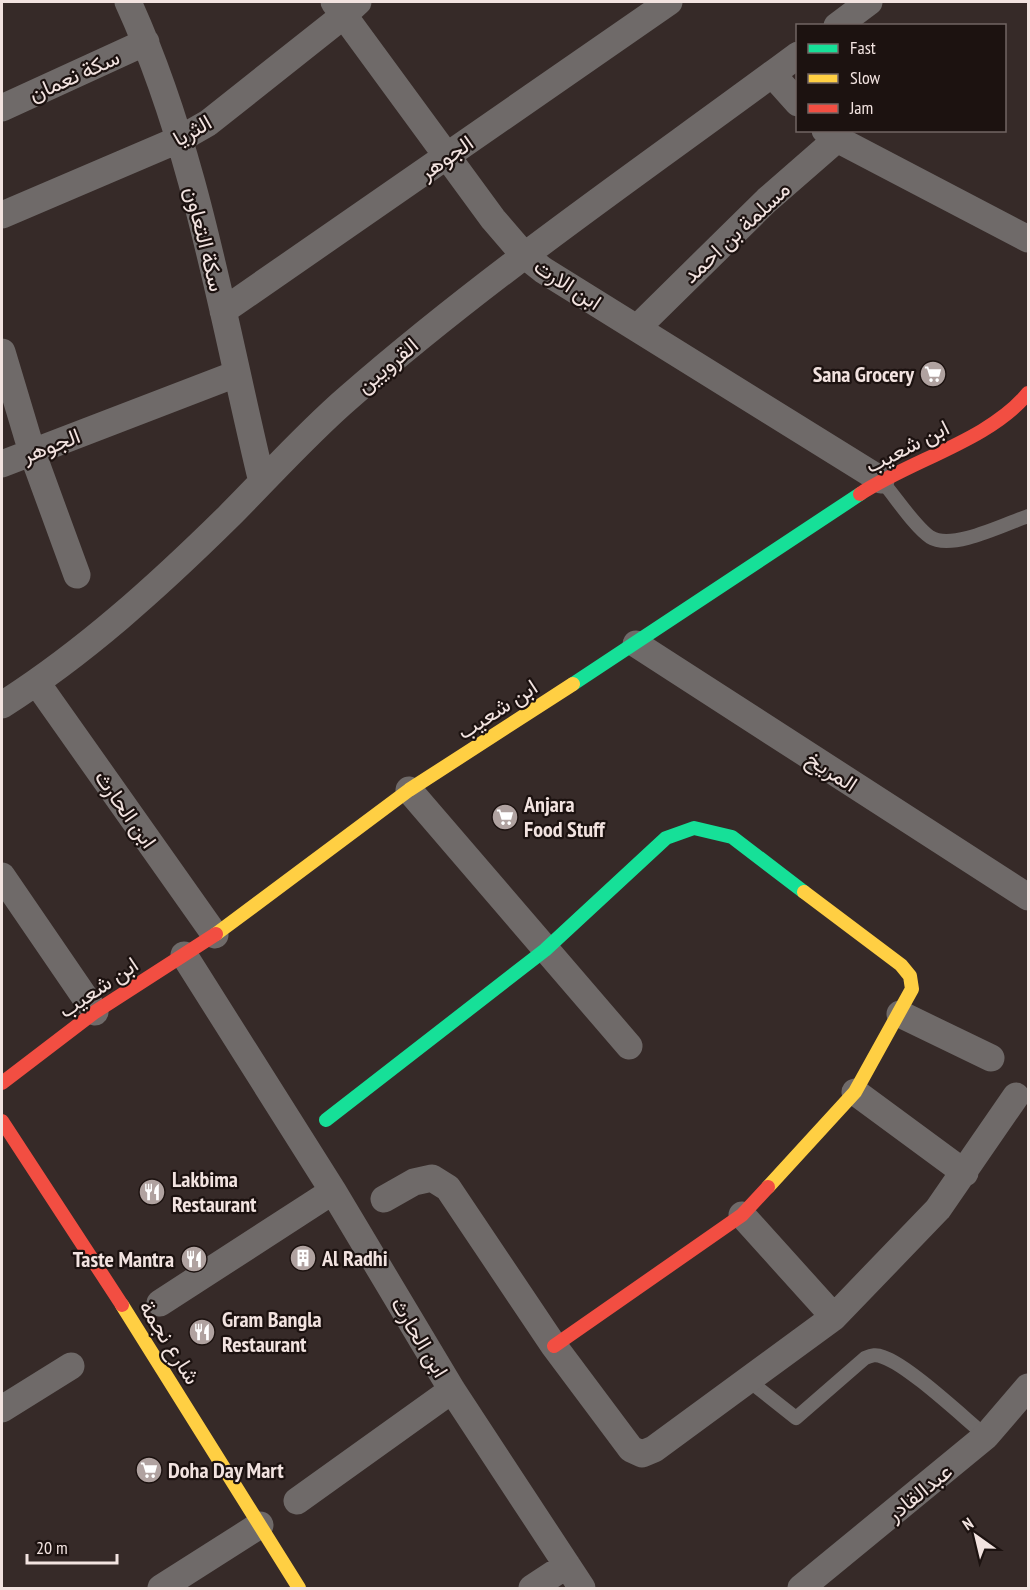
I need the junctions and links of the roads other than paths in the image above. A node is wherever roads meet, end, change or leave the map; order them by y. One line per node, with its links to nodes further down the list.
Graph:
1 (128, 2): 6 (street, سكة التعاون)
2 (669, 2): 13 (street, الجوهر)
3 (869, 2): 5 (street)
4 (345, 6): 12 (street, الثريا); 13 (street, ابن الارت)
5 (840, 24)
6 (146, 42): 10 (street, سكة نعمان); 12 (street, سكة التعاون)
7 (796, 56): 8 (street, القرويين)
8 (772, 74): 9 (street); 16 (street, القرويين)
9 (796, 101)
10 (2, 108)
11 (831, 135): 15 (street, مسلمة بن احمد); 18 (street, مسلمة بن احمد)
12 (180, 139): 14 (street, الثريا); 17 (street, سكة التعاون)
13 (446, 157): 16 (street, ابن الارت); 17 (street, الجوهر)
14 (2, 215)
15 (1029, 239)
16 (524, 255): 18 (street, ابن الارت); 25 (street, القرويين)
17 (223, 311): 20 (street, سكة التعاون)
18 (637, 328): 24 (street, ابن الارت)
19 (2, 352): 22 (street)
20 (236, 374): 22 (street, الجوهر); 25 (street, سكة التعاون)
21 (1029, 393): 24 (street, ابن شعيب)
22 (32, 452): 23 (street, الجوهر); 27 (street)
23 (2, 464)
24 (881, 480): 26 (lane); 28 (street, ابن شعيب)
25 (262, 482): 29 (street, القرويين)
26 (1029, 516)
27 (77, 575)
28 (636, 644): 31 (street, ابن شعيب); 33 (street, المريخ)
29 (37, 683): 30 (street, القرويين); 34 (street, ابن الحارث)
30 (2, 705)
31 (409, 790): 34 (street, ابن شعيب); 35 (street)
32 (2, 876): 37 (street)
33 (1029, 897)
34 (215, 935): 36 (street, ابن شعيب)
35 (545, 950): 38 (street); 39 (street); 44 (street)
36 (184, 955): 37 (street, ابن شعيب); 47 (street, ابن الحارث)
37 (94, 1012): 41 (street, ابن شعيب)
38 (900, 1014): 40 (street); 42 (street)
39 (629, 1046)
40 (992, 1058)
41 (2, 1083)
42 (855, 1092): 46 (street); 49 (street)
43 (1016, 1096): 46 (street)
44 (326, 1120)
45 (2, 1121): 60 (street, شارع نجمة)
46 (964, 1173): 51 (street)
47 (333, 1191): 50 (street); 56 (street, ابن الحارث)
48 (384, 1200): 52 (street)
49 (742, 1215): 51 (street); 52 (street)
50 (160, 1302)
51 (834, 1317): 54 (street)
52 (554, 1346): 54 (street)
53 (71, 1366): 57 (street)
54 (748, 1380): 58 (lane)
55 (1029, 1387): 58 (street, عبدالقادر)
56 (452, 1390): 59 (street, ابن الحارث); 61 (street, ابن الحارث)
57 (2, 1409)
58 (986, 1436): 66 (street, عبدالقادر)
59 (297, 1501)
60 (260, 1525): 62 (street); 63 (street, شارع نجمة)
61 (567, 1565): 64 (street); 65 (street, ابن الحارث)
62 (160, 1588)
63 (299, 1588)
64 (532, 1588)
65 (582, 1588)
66 (801, 1588)

